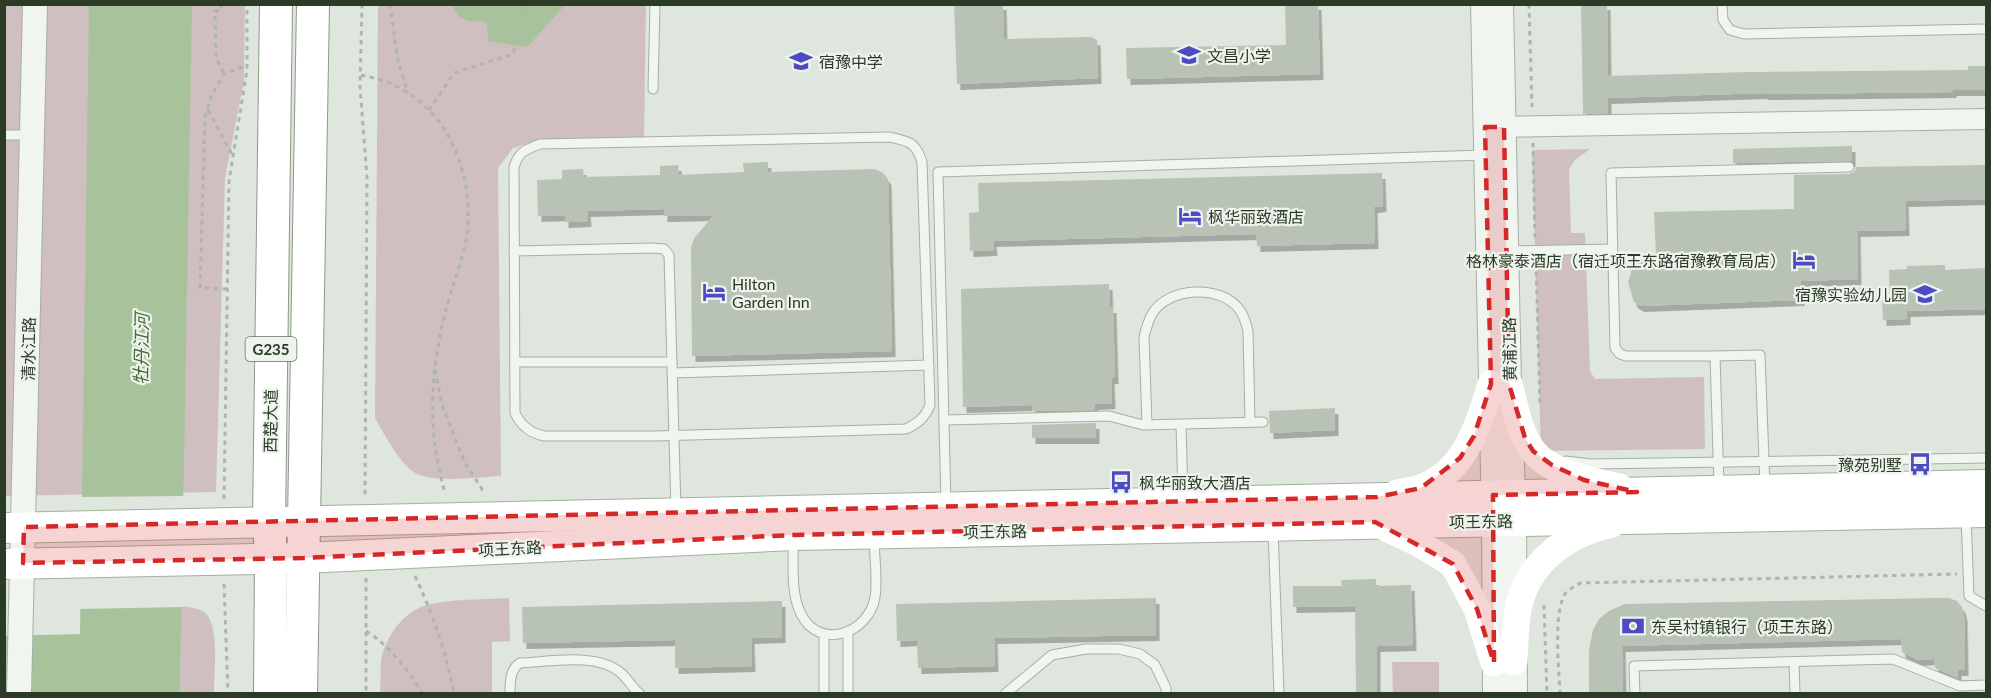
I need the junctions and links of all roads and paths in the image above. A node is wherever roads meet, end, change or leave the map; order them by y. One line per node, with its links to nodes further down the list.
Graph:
1 (35, 4): 26 (street, 清水江路)
2 (221, 4): 16 (path)
3 (247, 4): 15 (path)
4 (276, 4): 63 (highway, 西楚大道 / G235)
5 (314, 4): 66 (highway, G235)
6 (362, 4): 17 (path)
7 (390, 4): 19 (path)
8 (522, 4): 21 (path)
9 (655, 4): 18 (lane)
10 (1483, 4): 24 (street, 黄浦江路)
11 (1501, 4): 24 (street, 黄浦江路)
12 (1529, 4): 23 (path)
13 (1722, 4): 14 (lane)
14 (1986, 29)
15 (247, 66): 16 (path); 28 (path)
16 (224, 74): 20 (path)
17 (361, 75): 19 (path); 62 (path)
18 (653, 89)
19 (408, 93): 21 (path)
20 (207, 108): 28 (path); 34 (path)
21 (429, 110): 39 (path)
22 (1986, 119): 23 (street)
23 (1532, 126): 24 (street); 31 (path)
24 (1494, 127): 27 (street, 黄浦江路); 33 (street, 黄浦江路)
25 (4, 135): 26 (lane)
26 (33, 135): 68 (street, 清水江路)
27 (1485, 155): 33 (street, 黄浦江路); 42 (lane)
28 (233, 156): 34 (path)
29 (1849, 167): 30 (lane)
30 (1612, 249): 31 (lane); 35 (lane)
31 (1535, 250): 33 (lane); 48 (path)
32 (514, 251): 36 (lane); 37 (lane); 38 (lane)
33 (1497, 251): 41 (street, 黄浦江路)
34 (227, 289): 65 (path)
35 (1715, 356): 50 (lane); 51 (lane)
36 (515, 362): 37 (lane); 47 (lane)
37 (672, 362): 40 (lane)
38 (929, 365): 40 (lane); 47 (lane)
39 (435, 369): 60 (path); 61 (path)
40 (672, 373): 47 (lane)
41 (1500, 384): 53 (main road); 55 (street, 黄浦江路); 56 (main road)
42 (944, 420): 46 (lane); 54 (lane)
43 (1250, 422): 44 (lane); 45 (lane); 46 (lane)
44 (1263, 422)
45 (1181, 424): 46 (lane); 59 (lane)
46 (1148, 425)
47 (674, 435): 58 (lane)
48 (1541, 451): 51 (lane)
49 (1986, 458): 52 (lane)
50 (1764, 476): 51 (main road, 项王东路); 52 (main road, 项王东路)
51 (1719, 477): 53 (main road, 项王东路)
52 (1970, 488): 53 (main road, 项王东路); 75 (lane)
53 (1637, 505): 55 (main road, 项王东路); 81 (main road)
54 (946, 507): 59 (main road, 项王东路); 64 (main road, 项王东路)
55 (1504, 508): 56 (main road, 项王东路); 81 (street, 黄浦江路)
56 (1376, 510): 57 (main road, 项王东路); 81 (main road)
57 (1273, 512): 59 (main road, 项王东路); 97 (lane)
58 (676, 513): 60 (main road, 项王东路); 67 (main road, 项王东路)
59 (1183, 514): 64 (main road, 项王东路)
60 (501, 518): 61 (main road, 项王东路)
61 (457, 519): 62 (main road, 项王东路)
62 (366, 520): 66 (main road, 项王东路)
63 (269, 521): 65 (main road, 项王东路); 66 (main road, 项王东路); 72 (highway, 西楚大道 / G235)
64 (873, 521): 67 (main road, 项王东路); 79 (lane)
65 (224, 522): 68 (main road, 项王东路)
66 (303, 522): 71 (highway, G235)
67 (793, 523): 69 (main road, 项王东路); 80 (lane)
68 (14, 528): 74 (street, 清水江路)
69 (403, 553): 70 (main road, 项王东路); 90 (path)
70 (366, 555): 71 (main road, 项王东路); 78 (path)
71 (303, 558): 72 (main road, 项王东路); 87 (highway, G235)
72 (271, 559): 73 (main road, 项王东路); 86 (highway, 西楚大道 / G235)
73 (223, 560): 74 (main road, 项王东路); 85 (path)
74 (14, 564): 84 (street, 清水江路)
75 (1968, 574): 77 (lane); 101 (path)
76 (1544, 605): 100 (path)
77 (1986, 606)
78 (366, 631): 88 (path); 89 (path)
79 (848, 631): 80 (lane); 94 (lane)
80 (824, 634): 93 (lane)
81 (1504, 662): 98 (street, 黄浦江路); 99 (street, 黄浦江路)
82 (1794, 662): 83 (lane); 102 (lane); 103 (lane)
83 (1986, 685)
84 (20, 693)
85 (228, 693)
86 (270, 693)
87 (301, 693)
88 (366, 693)
89 (423, 693)
90 (453, 693)
91 (510, 693): 92 (lane)
92 (640, 693)
93 (824, 693)
94 (848, 693)
95 (1005, 693): 96 (lane)
96 (1166, 693)
97 (1279, 693)
98 (1495, 693)
99 (1515, 693)
100 (1547, 693)
101 (1560, 693)
102 (1635, 693)
103 (1795, 693)

